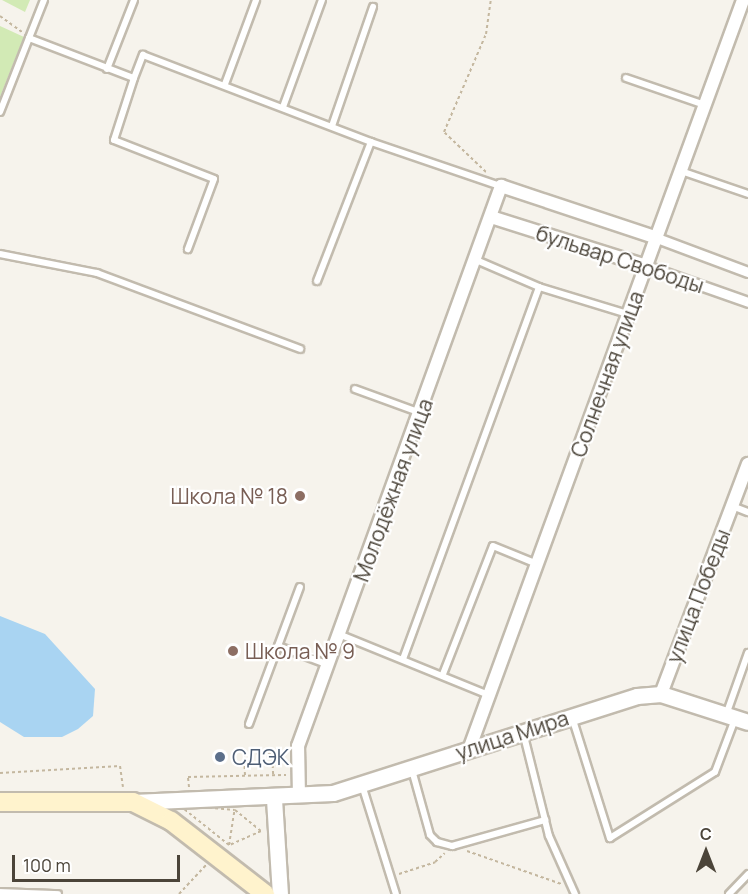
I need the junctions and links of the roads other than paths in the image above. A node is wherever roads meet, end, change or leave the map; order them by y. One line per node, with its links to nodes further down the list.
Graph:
1 (44, 0): 7 (lane)
2 (134, 0): 8 (lane)
3 (256, 0): 11 (lane)
4 (322, 0): 13 (lane)
5 (743, 0): 12 (street, Солнечная улица)
6 (373, 7): 15 (lane)
7 (29, 38): 8 (lane); 14 (lane)
8 (107, 69): 9 (lane)
9 (134, 78): 11 (lane); 22 (lane)
10 (626, 78): 12 (lane)
11 (225, 84): 13 (lane)
12 (705, 105): 17 (street, Солнечная улица)
13 (283, 107): 15 (lane)
14 (0, 112)
15 (332, 126): 16 (lane)
16 (371, 142): 18 (lane); 27 (lane)
17 (681, 171): 19 (lane); 21 (street, Солнечная улица)
18 (501, 186): 20 (street, Молодёжная улица); 21 (street, бульвар Свободы)
19 (748, 194)
20 (491, 217): 24 (street, Молодёжная улица); 25 (street, бульвар Свободы)
21 (657, 238): 25 (street, Солнечная улица); 26 (street, бульвар Свободы)
22 (188, 249)
23 (0, 254): 31 (lane)
24 (476, 260): 28 (lane); 33 (street, Молодёжная улица)
25 (646, 266): 29 (street, бульвар Свободы); 30 (street, Солнечная улица)
26 (748, 272)
27 (317, 281)
28 (539, 287): 30 (lane); 42 (lane)
29 (748, 302)
30 (628, 315): 37 (street, Солнечная улица)
31 (300, 349)
32 (355, 389): 33 (lane)
33 (421, 413): 39 (street, Молодёжная улица)
34 (748, 464): 35 (street, улица Победы)
35 (732, 506): 36 (lane); 45 (street, улица Победы)
36 (748, 512)
37 (537, 565): 44 (lane); 46 (street, Солнечная улица)
38 (300, 587): 40 (lane)
39 (341, 635): 42 (lane); 43 (street, Молодёжная улица)
40 (278, 646): 43 (lane); 49 (lane)
41 (748, 653): 48 (lane)
42 (403, 659): 44 (lane)
43 (330, 665): 54 (street, Молодёжная улица)
44 (443, 675): 46 (lane)
45 (661, 694): 47 (street, улица Мира); 48 (street)
46 (489, 695): 51 (street, Солнечная улица)
47 (572, 716): 48 (lane); 50 (street, улица Мира)
48 (736, 719)
49 (249, 724)
50 (523, 731): 51 (street, улица Мира); 58 (lane)
51 (470, 747): 52 (street, улица Мира)
52 (412, 769): 53 (street, улица Мира); 58 (lane)
53 (362, 785): 54 (street, улица Мира); 65 (lane)
54 (299, 796): 56 (street, улица Мира)
55 (129, 797): 56 (street, улица Мира); 57 (main road); 63 (main road)
56 (274, 799): 64 (street)
57 (0, 802)
58 (545, 820): 60 (lane)
59 (748, 874): 66 (lane)
60 (574, 891)
61 (0, 892): 62 (lane)
62 (58, 894)
63 (265, 894)
64 (280, 894)
65 (396, 894)
66 (729, 894)

